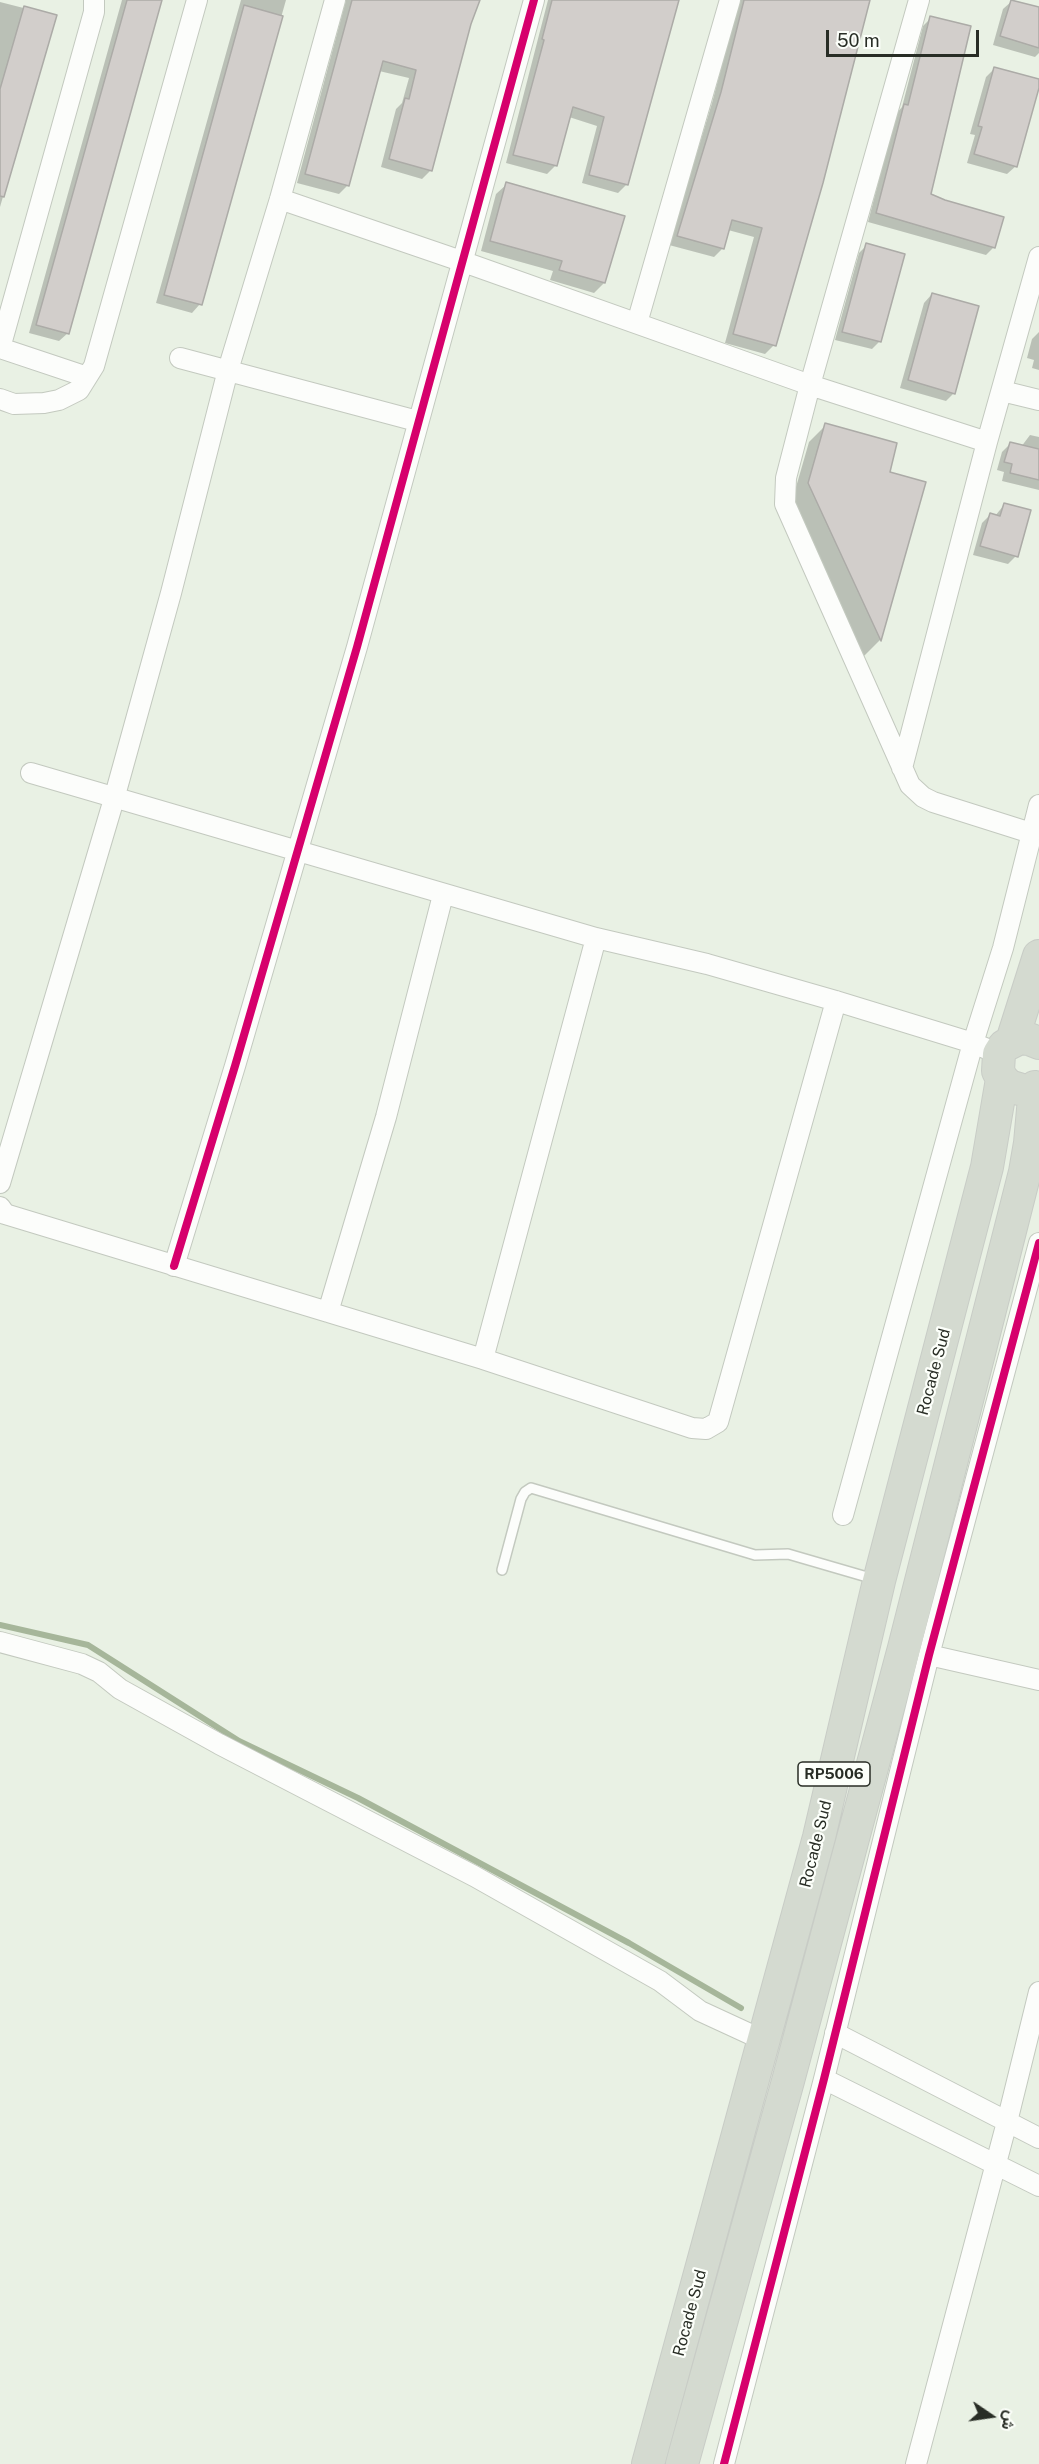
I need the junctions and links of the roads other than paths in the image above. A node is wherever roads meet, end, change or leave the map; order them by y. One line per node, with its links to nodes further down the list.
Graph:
1 (94, 0): 11 (street)
2 (197, 0): 14 (street)
3 (335, 0): 7 (street)
4 (534, 0): 9 (street)
5 (730, 0): 10 (street)
6 (919, 0): 15 (street)
7 (279, 199): 9 (street); 13 (street)
8 (1039, 257): 16 (street)
9 (461, 261): 10 (street); 19 (street)
10 (637, 323): 15 (street)
11 (0, 348): 14 (street)
12 (180, 358): 13 (street)
13 (228, 370): 19 (street); 23 (street)
14 (87, 377): 17 (street)
15 (810, 386): 20 (street); 21 (street)
16 (1002, 391): 18 (street); 20 (street)
17 (0, 399)
18 (1039, 400)
19 (417, 421): 26 (street)
20 (987, 442): 21 (street)
21 (902, 768): 25 (street)
22 (31, 773): 23 (street)
23 (114, 799): 26 (street); 33 (street)
24 (1039, 805): 25 (street)
25 (1031, 833): 31 (street)
26 (297, 849): 27 (street); 36 (street)
27 (443, 895): 28 (street); 37 (street)
28 (596, 938): 30 (street); 38 (street)
29 (1039, 956): 31 (highway, Rocade Sud / RP5006)
30 (836, 1001): 31 (street); 38 (street)
31 (1005, 1052): 32 (highway, Rocade Sud / RP5006); 39 (street); 41 (highway, Rocade Sud / RP5006)
32 (1037, 1085): 54 (highway, Rocade Sud / RP5006)
33 (0, 1183)
34 (0, 1207): 36 (street)
35 (1039, 1243): 43 (street)
36 (174, 1266): 37 (street)
37 (328, 1312): 38 (street)
38 (483, 1359)
39 (843, 1515)
40 (502, 1570): 41 (lane)
41 (879, 1581): 47 (highway, Rocade Sud / RP5006)
42 (0, 1642): 47 (street)
43 (929, 1655): 44 (street); 46 (street)
44 (1039, 1680)
45 (1039, 1992): 49 (street)
46 (835, 2033): 48 (street); 49 (street)
47 (765, 2041): 53 (highway, Rocade Sud / RP5006)
48 (824, 2079): 51 (street); 55 (street)
49 (1007, 2122): 50 (street); 51 (street)
50 (1039, 2138)
51 (994, 2163): 52 (street); 56 (street)
52 (1039, 2186)
53 (648, 2464)
54 (682, 2464)
55 (723, 2464)
56 (916, 2464)

